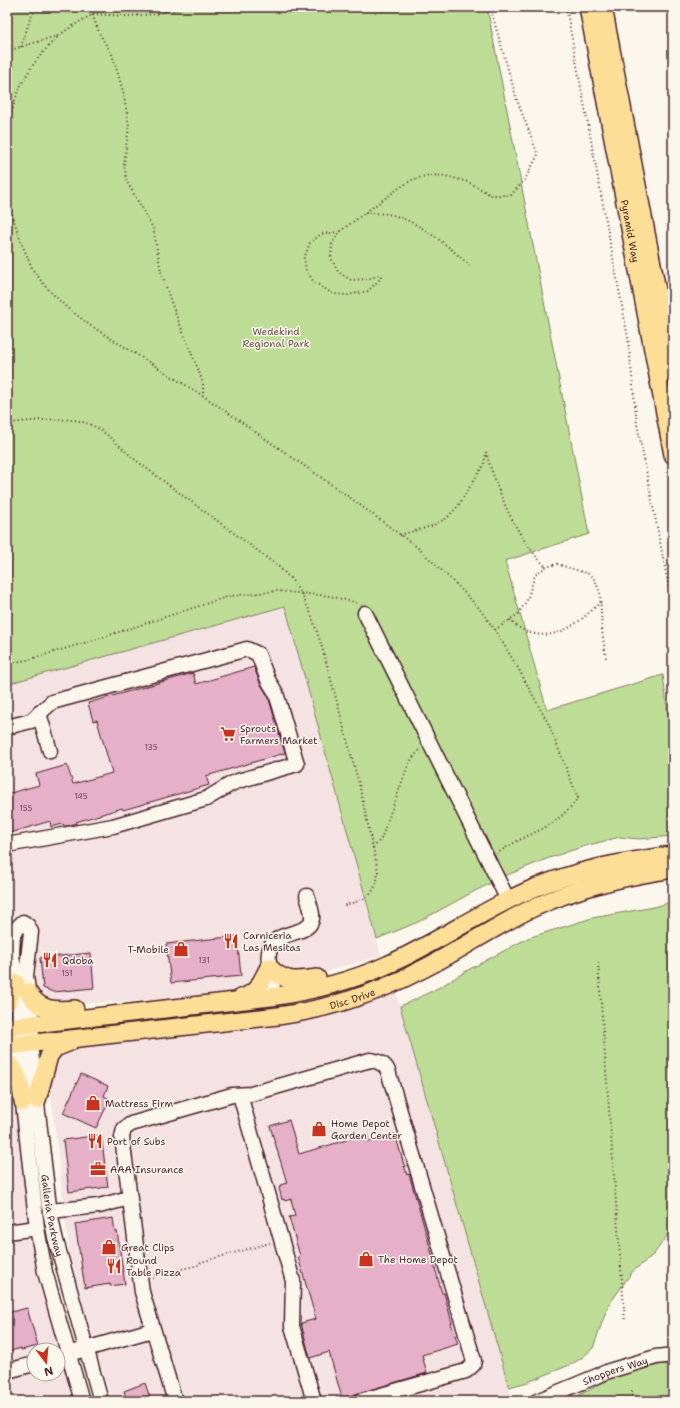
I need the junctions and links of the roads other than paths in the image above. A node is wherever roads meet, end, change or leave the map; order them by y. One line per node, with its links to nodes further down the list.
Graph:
1 (588, 7): 4 (main road, Pyramid Way)
2 (603, 7): 3 (main road, Pyramid Way)
3 (673, 374)
4 (673, 455)
5 (362, 608): 12 (street)
6 (39, 713): 7 (street); 8 (street); 9 (street)
7 (7, 727)
8 (50, 751)
9 (7, 845)
10 (670, 864): 12 (main road, Disc Drive); 15 (main road, Disc Drive)
11 (307, 896): 14 (street)
12 (508, 900): 13 (main road, Disc Drive); 15 (main road)
13 (410, 954): 14 (main road); 17 (main road, Disc Drive)
14 (269, 967): 17 (street); 18 (main road)
15 (400, 981): 22 (main road, Disc Drive)
16 (22, 988): 19 (main road); 20 (main road); 21 (street, Galleria Parkway)
17 (270, 997): 18 (main road, Disc Drive); 22 (main road)
18 (229, 1001): 20 (main road, Disc Drive)
19 (7, 1002)
20 (145, 1011): 21 (main road, Disc Drive)
21 (20, 1026): 24 (street, Galleria Parkway)
22 (161, 1029): 23 (main road, Disc Drive)
23 (81, 1038): 24 (main road, Disc Drive); 27 (main road)
24 (18, 1045): 27 (street, Galleria Parkway)
25 (7, 1063): 27 (main road)
26 (240, 1095): 28 (street); 43 (street); 44 (street)
27 (30, 1101): 29 (street, Galleria Parkway); 30 (street, Galleria Parkway)
28 (129, 1198): 29 (street); 32 (street)
29 (50, 1212): 34 (street, Galleria Parkway)
30 (37, 1228): 31 (street); 33 (street, Galleria Parkway)
31 (7, 1232)
32 (152, 1330): 34 (street); 42 (street)
33 (60, 1342)
34 (86, 1349): 35 (street); 41 (street, Galleria Parkway)
35 (66, 1354)
36 (673, 1355): 45 (street, Shoppers Way)
37 (66, 1362): 40 (street, Galleria Parkway)
38 (26, 1366): 39 (street)
39 (7, 1371)
40 (82, 1401)
41 (101, 1401)
42 (175, 1401)
43 (314, 1401)
44 (360, 1401)
45 (537, 1401)

